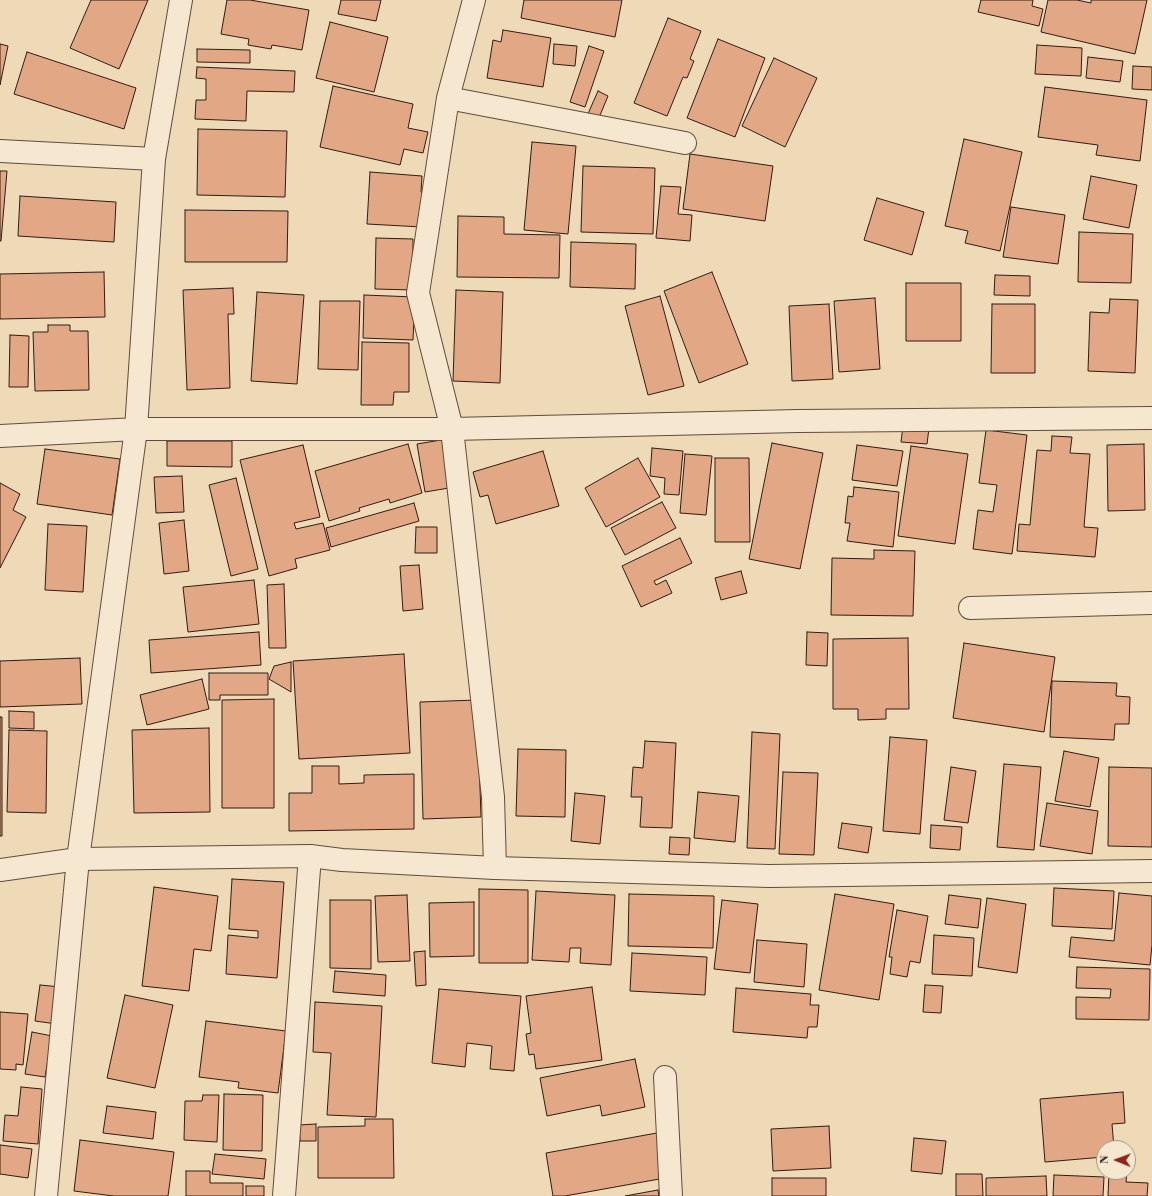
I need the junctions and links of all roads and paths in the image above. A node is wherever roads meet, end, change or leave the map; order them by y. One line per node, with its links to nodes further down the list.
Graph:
1 (181, 0): 6 (street)
2 (474, 0): 3 (street)
3 (448, 98): 4 (street); 9 (street)
4 (685, 143)
5 (0, 151): 6 (street)
6 (154, 159): 8 (street)
7 (1152, 418): 9 (street)
8 (136, 429): 9 (street); 10 (street); 14 (street)
9 (452, 429): 15 (street)
10 (0, 436)
11 (1152, 603): 12 (street)
12 (970, 608)
13 (310, 856): 14 (street); 15 (street); 20 (street)
14 (78, 860): 16 (street); 19 (street)
15 (495, 868): 17 (street)
16 (0, 870)
17 (1152, 870)
18 (665, 1077): 21 (street)
19 (46, 1196)
20 (284, 1196)
21 (671, 1196)

